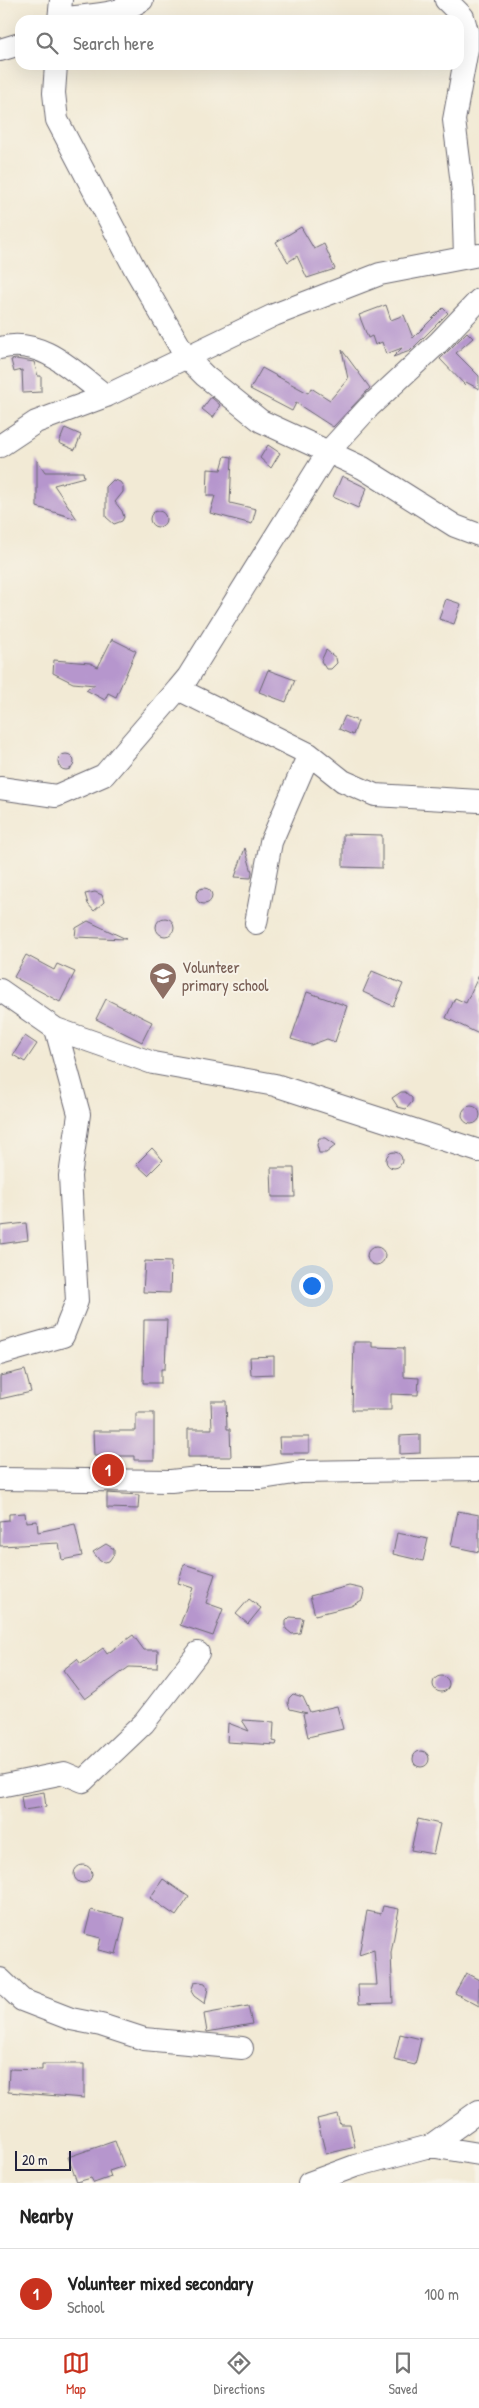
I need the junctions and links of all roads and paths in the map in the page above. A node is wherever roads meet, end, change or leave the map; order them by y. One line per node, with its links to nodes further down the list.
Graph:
1 (142, 0): 3 (street)
2 (446, 0): 4 (street)
3 (60, 13)
4 (460, 15)
5 (464, 22): 8 (street)
6 (15, 46): 7 (street)
7 (0, 50)
8 (464, 65)
9 (56, 70): 14 (street)
10 (463, 70): 11 (street)
11 (472, 256): 14 (street)
12 (479, 300): 17 (street)
13 (0, 348): 15 (street)
14 (186, 357): 15 (street); 17 (street)
15 (106, 396): 16 (street)
16 (0, 446)
17 (328, 452): 18 (street); 19 (street)
18 (479, 536)
19 (178, 689): 20 (street); 21 (street)
20 (309, 754): 22 (street); 23 (street)
21 (0, 788)
22 (479, 801)
23 (256, 923)
24 (0, 990): 25 (street)
25 (56, 1029): 26 (street); 27 (street)
26 (479, 1151)
27 (0, 1354)
28 (479, 1470): 29 (street)
29 (0, 1479)
30 (198, 1653): 31 (street)
31 (0, 1786)
32 (0, 1979): 33 (street)
33 (242, 2048)
34 (479, 2112): 35 (street)
35 (430, 2146): 36 (street); 37 (street)
36 (479, 2154)
37 (309, 2183)

